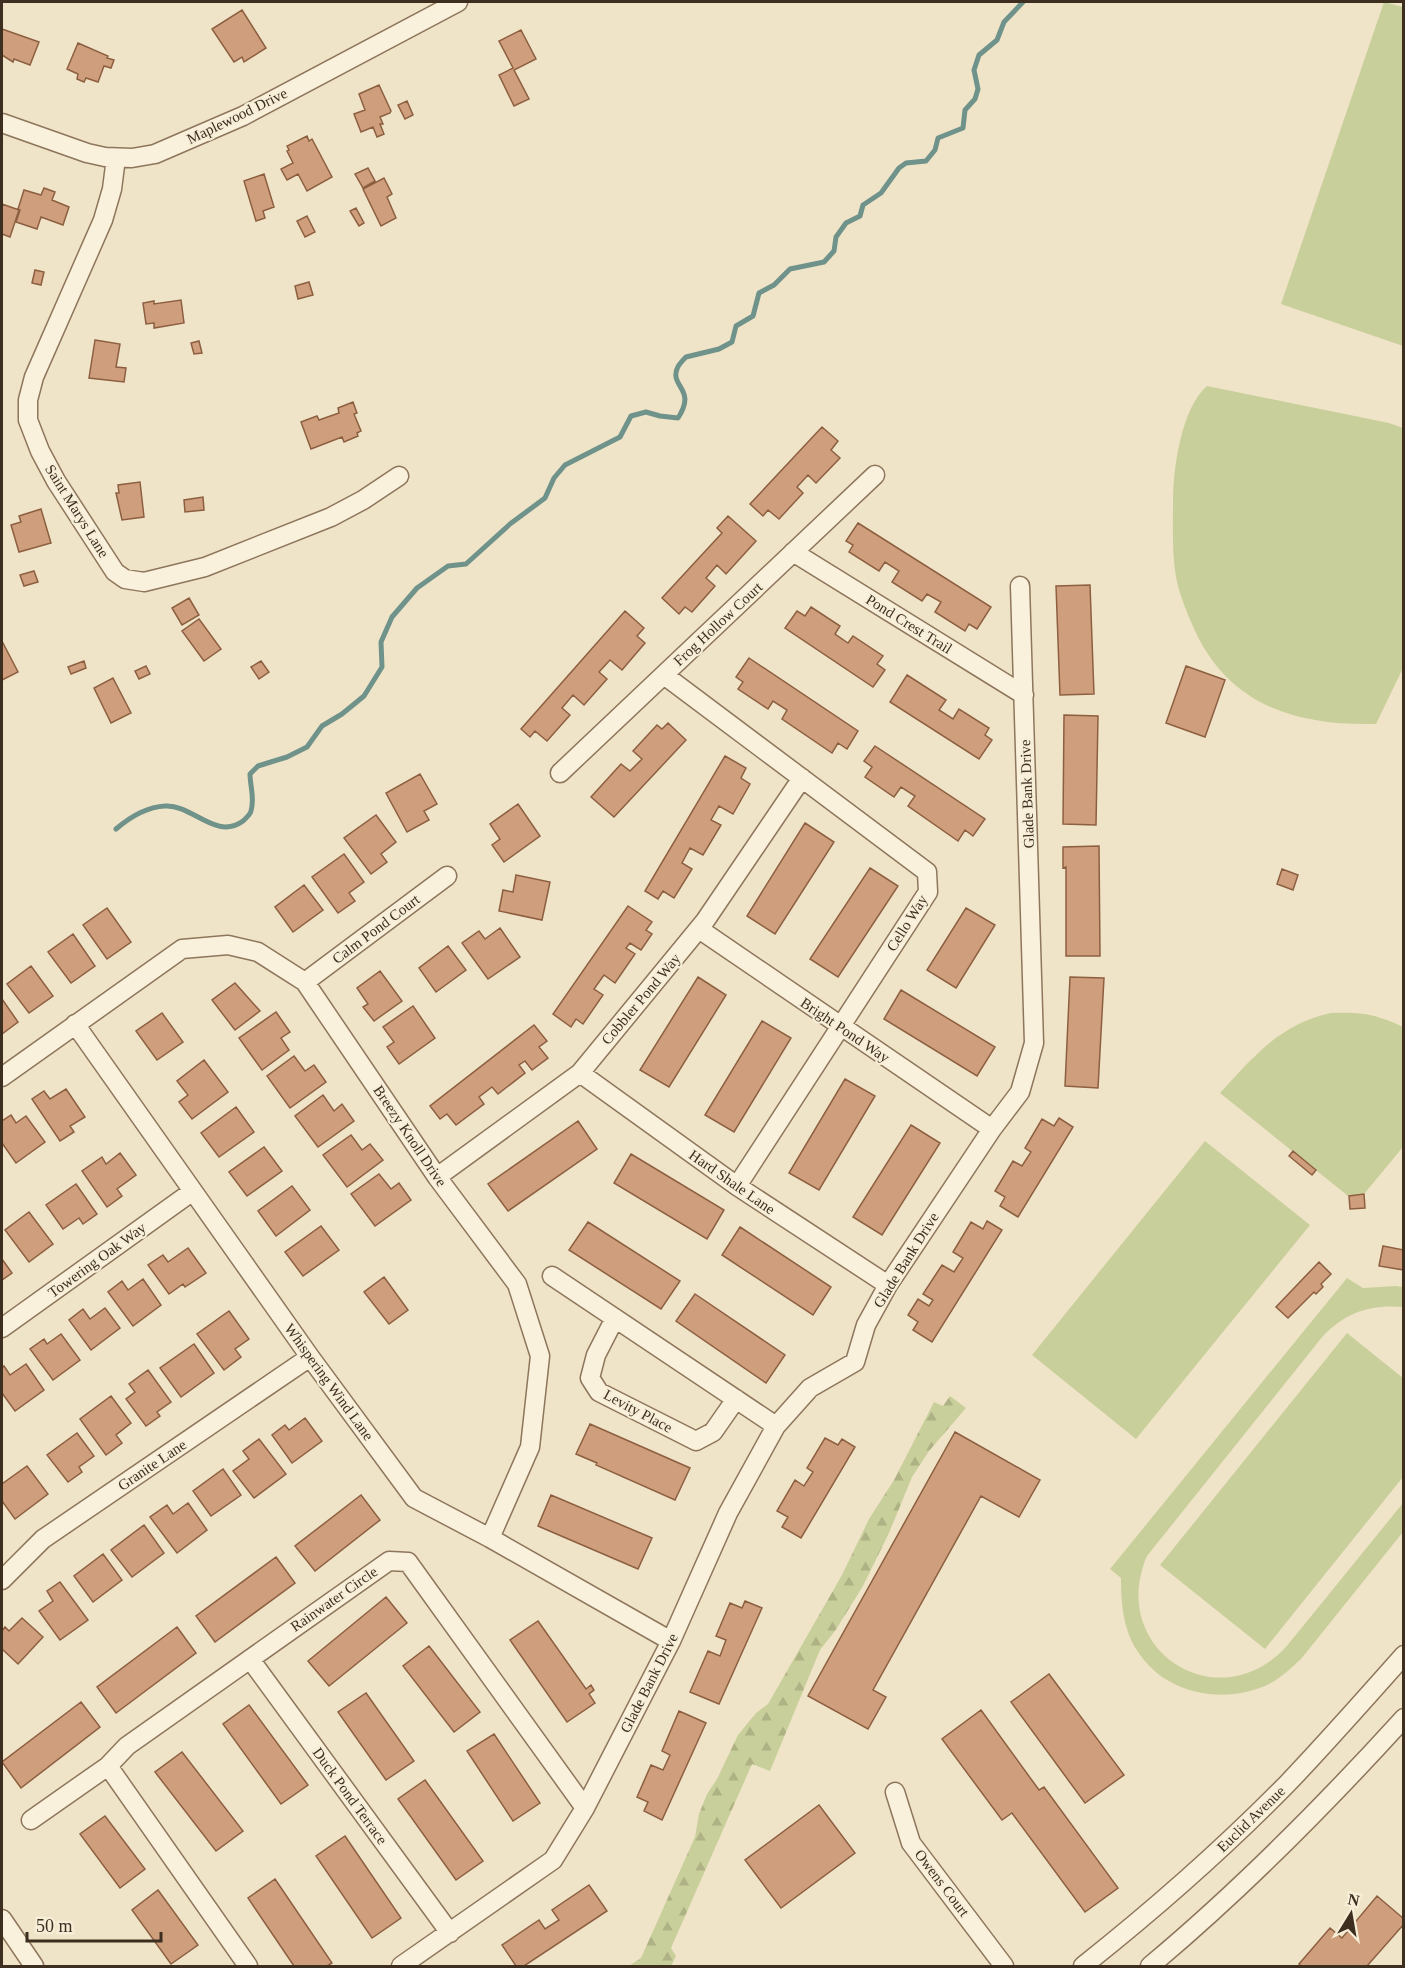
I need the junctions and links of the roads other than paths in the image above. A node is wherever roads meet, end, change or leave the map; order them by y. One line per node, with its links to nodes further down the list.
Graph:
1 (458, 2): 3 (street, Maplewood Drive)
2 (2, 123): 3 (street, Maplewood Drive)
3 (116, 158): 5 (street, Saint Marys Lane)
4 (875, 475): 6 (street, Frog Hollow Court)
5 (399, 476)
6 (793, 552): 8 (street, Frog Hollow Court); 9 (street, Pond Crest Trail)
7 (1020, 586): 9 (street, Glade Bank Drive)
8 (664, 675): 10 (street, Frog Hollow Court); 11 (street, Cello Way)
9 (1024, 695): 19 (street, Glade Bank Drive)
10 (560, 773)
11 (802, 778): 13 (street, Cobbler Pond Way); 16 (street, Cello Way)
12 (447, 876): 14 (street, Calm Pond Court)
13 (699, 929): 16 (street, Bright Pond Way); 17 (street, Cobbler Pond Way)
14 (305, 982): 15 (street, Breezy Knoll Drive); 20 (street, Breezy Knoll Drive)
15 (75, 1024): 18 (street); 22 (street, Whispering Wind Lane)
16 (841, 1026): 19 (street, Bright Pond Way); 21 (street, Cello Way)
17 (580, 1073): 20 (street, Cobbler Pond Way); 21 (street, Hard Shale Lane)
18 (2, 1077)
19 (992, 1129): 24 (street, Glade Bank Drive)
20 (437, 1176): 30 (street, Breezy Knoll Drive)
21 (737, 1186): 24 (street, Hard Shale Lane)
22 (192, 1191): 26 (street, Towering Oak Way); 27 (street, Whispering Wind Lane)
23 (552, 1276): 25 (street)
24 (888, 1286): 29 (street, Glade Bank Drive)
25 (615, 1318): 28 (street); 28 (street, Levity Place)
26 (2, 1328)
27 (310, 1357): 30 (street, Whispering Wind Lane); 31 (street, Granite Lane)
28 (736, 1399): 29 (street)
29 (777, 1426): 32 (street, Glade Bank Drive)
30 (490, 1538): 32 (street, Whispering Wind Lane)
31 (2, 1580)
32 (670, 1641): 38 (street, Glade Bank Drive)
33 (1404, 1656): 46 (street, Euclid Avenue)
34 (250, 1659): 36 (street, Rainwater Circle); 38 (street, Rainwater Circle); 41 (street, Duck Pond Terrace)
35 (1404, 1718): 47 (street)
36 (108, 1766): 39 (street, Rainwater Circle); 43 (street)
37 (895, 1792): 45 (street, Owens Court)
38 (585, 1808): 41 (street, Glade Bank Drive)
39 (31, 1820)
40 (2, 1919): 42 (street)
41 (450, 1933): 44 (street, Glade Bank Drive)
42 (34, 1966)
43 (248, 1966)
44 (401, 1966)
45 (1004, 1966)
46 (1083, 1966)
47 (1150, 1966)

